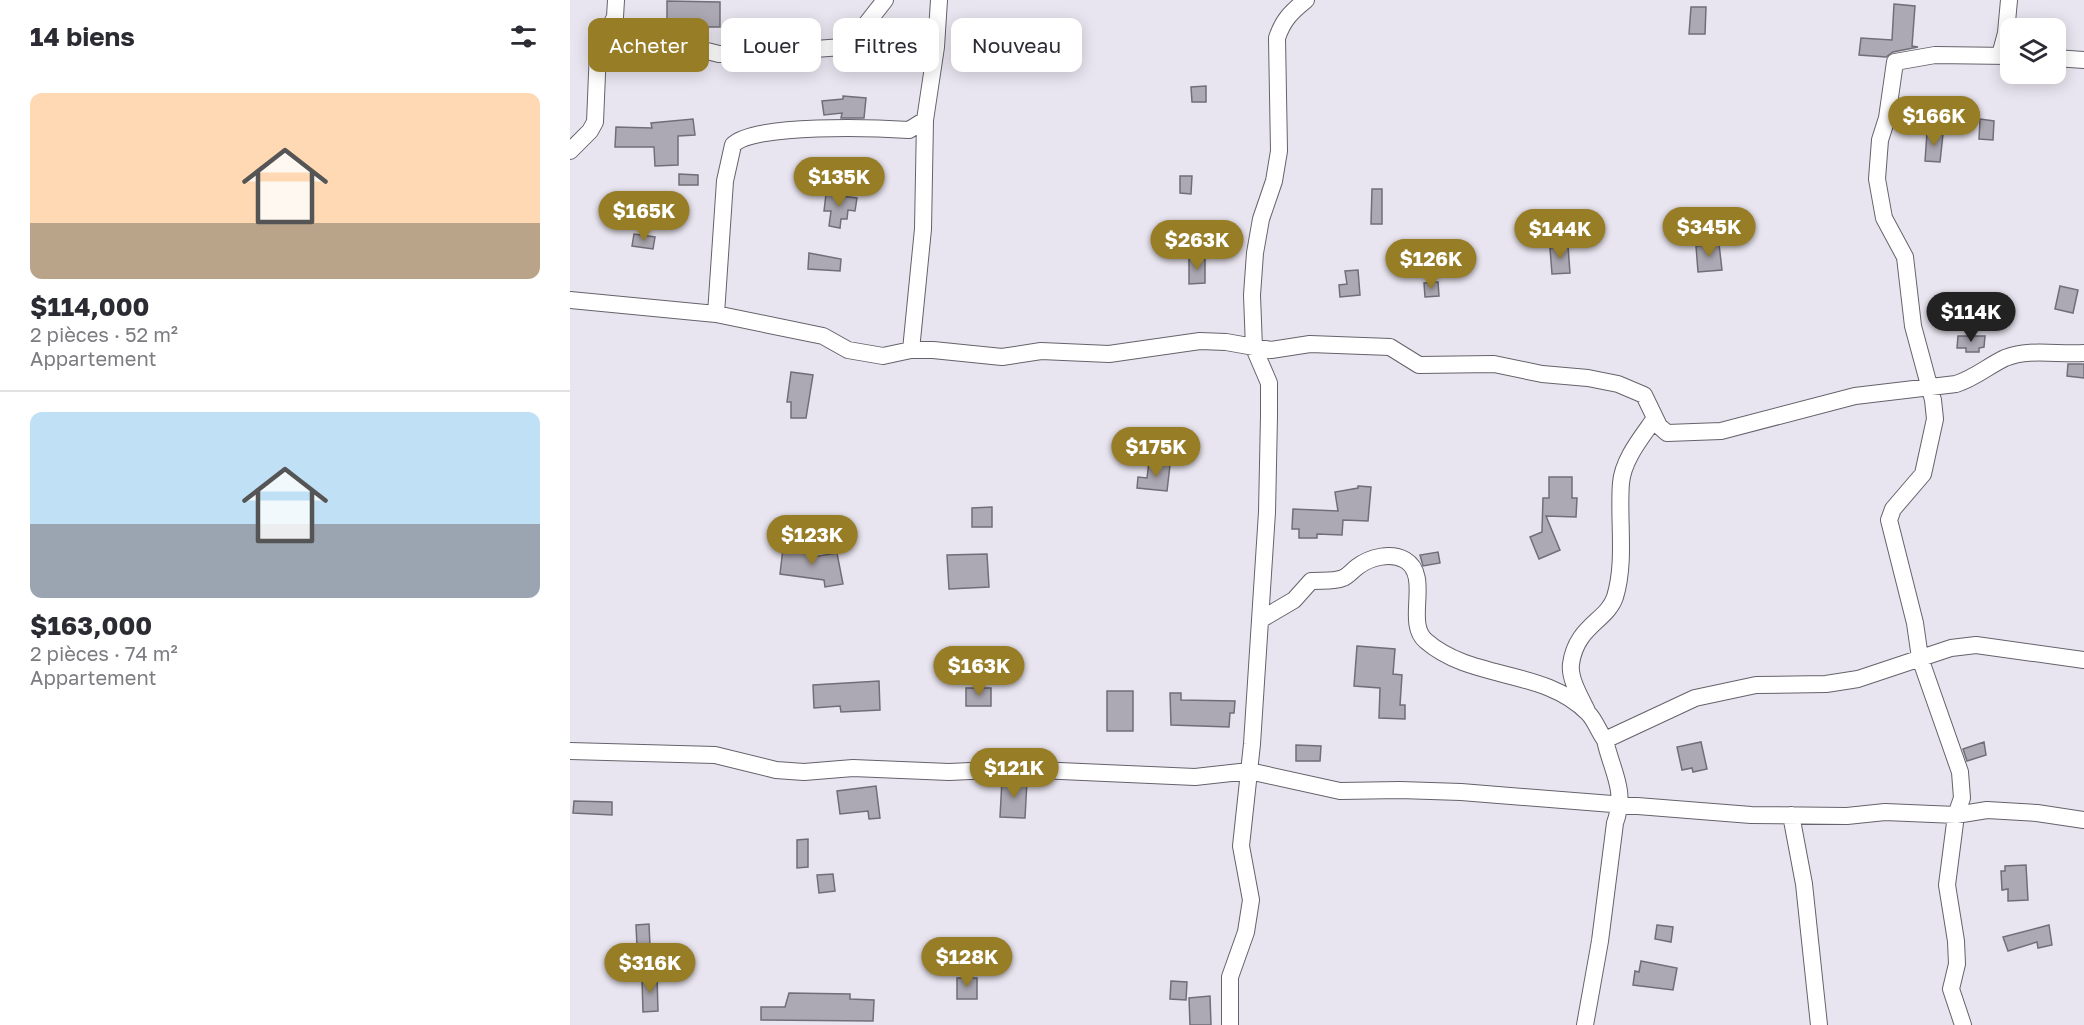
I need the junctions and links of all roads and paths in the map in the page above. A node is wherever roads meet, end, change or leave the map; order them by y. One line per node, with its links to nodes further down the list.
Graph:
1 (616, 0): 6 (street)
2 (885, 0): 8 (street)
3 (939, 0): 13 (street)
4 (1306, 0): 17 (street)
5 (2009, 0): 7 (street)
6 (614, 18)
7 (2007, 18)
8 (709, 52)
9 (2000, 55): 20 (street)
10 (2066, 59): 11 (street)
11 (2084, 60)
12 (597, 72): 14 (street)
13 (925, 120): 16 (street); 18 (street)
14 (570, 151)
15 (570, 300): 16 (street)
16 (716, 314): 18 (street)
17 (1254, 348): 18 (street); 21 (street); 22 (street)
18 (911, 350)
19 (2084, 353): 20 (street)
20 (1927, 386): 21 (street); 23 (street)
21 (1655, 418): 25 (street)
22 (1260, 620): 25 (street); 28 (street)
23 (1920, 658): 24 (street); 26 (street); 31 (street)
24 (2084, 660)
25 (1587, 711): 26 (street)
26 (1605, 740): 29 (street)
27 (570, 751): 28 (street)
28 (1250, 771): 29 (street); 33 (street)
29 (1621, 806): 30 (street); 34 (street)
30 (1791, 815): 31 (street); 35 (street)
31 (1956, 815): 32 (street); 36 (street)
32 (2084, 820)
33 (1230, 1025)
34 (1586, 1025)
35 (1819, 1025)
36 (1963, 1025)

